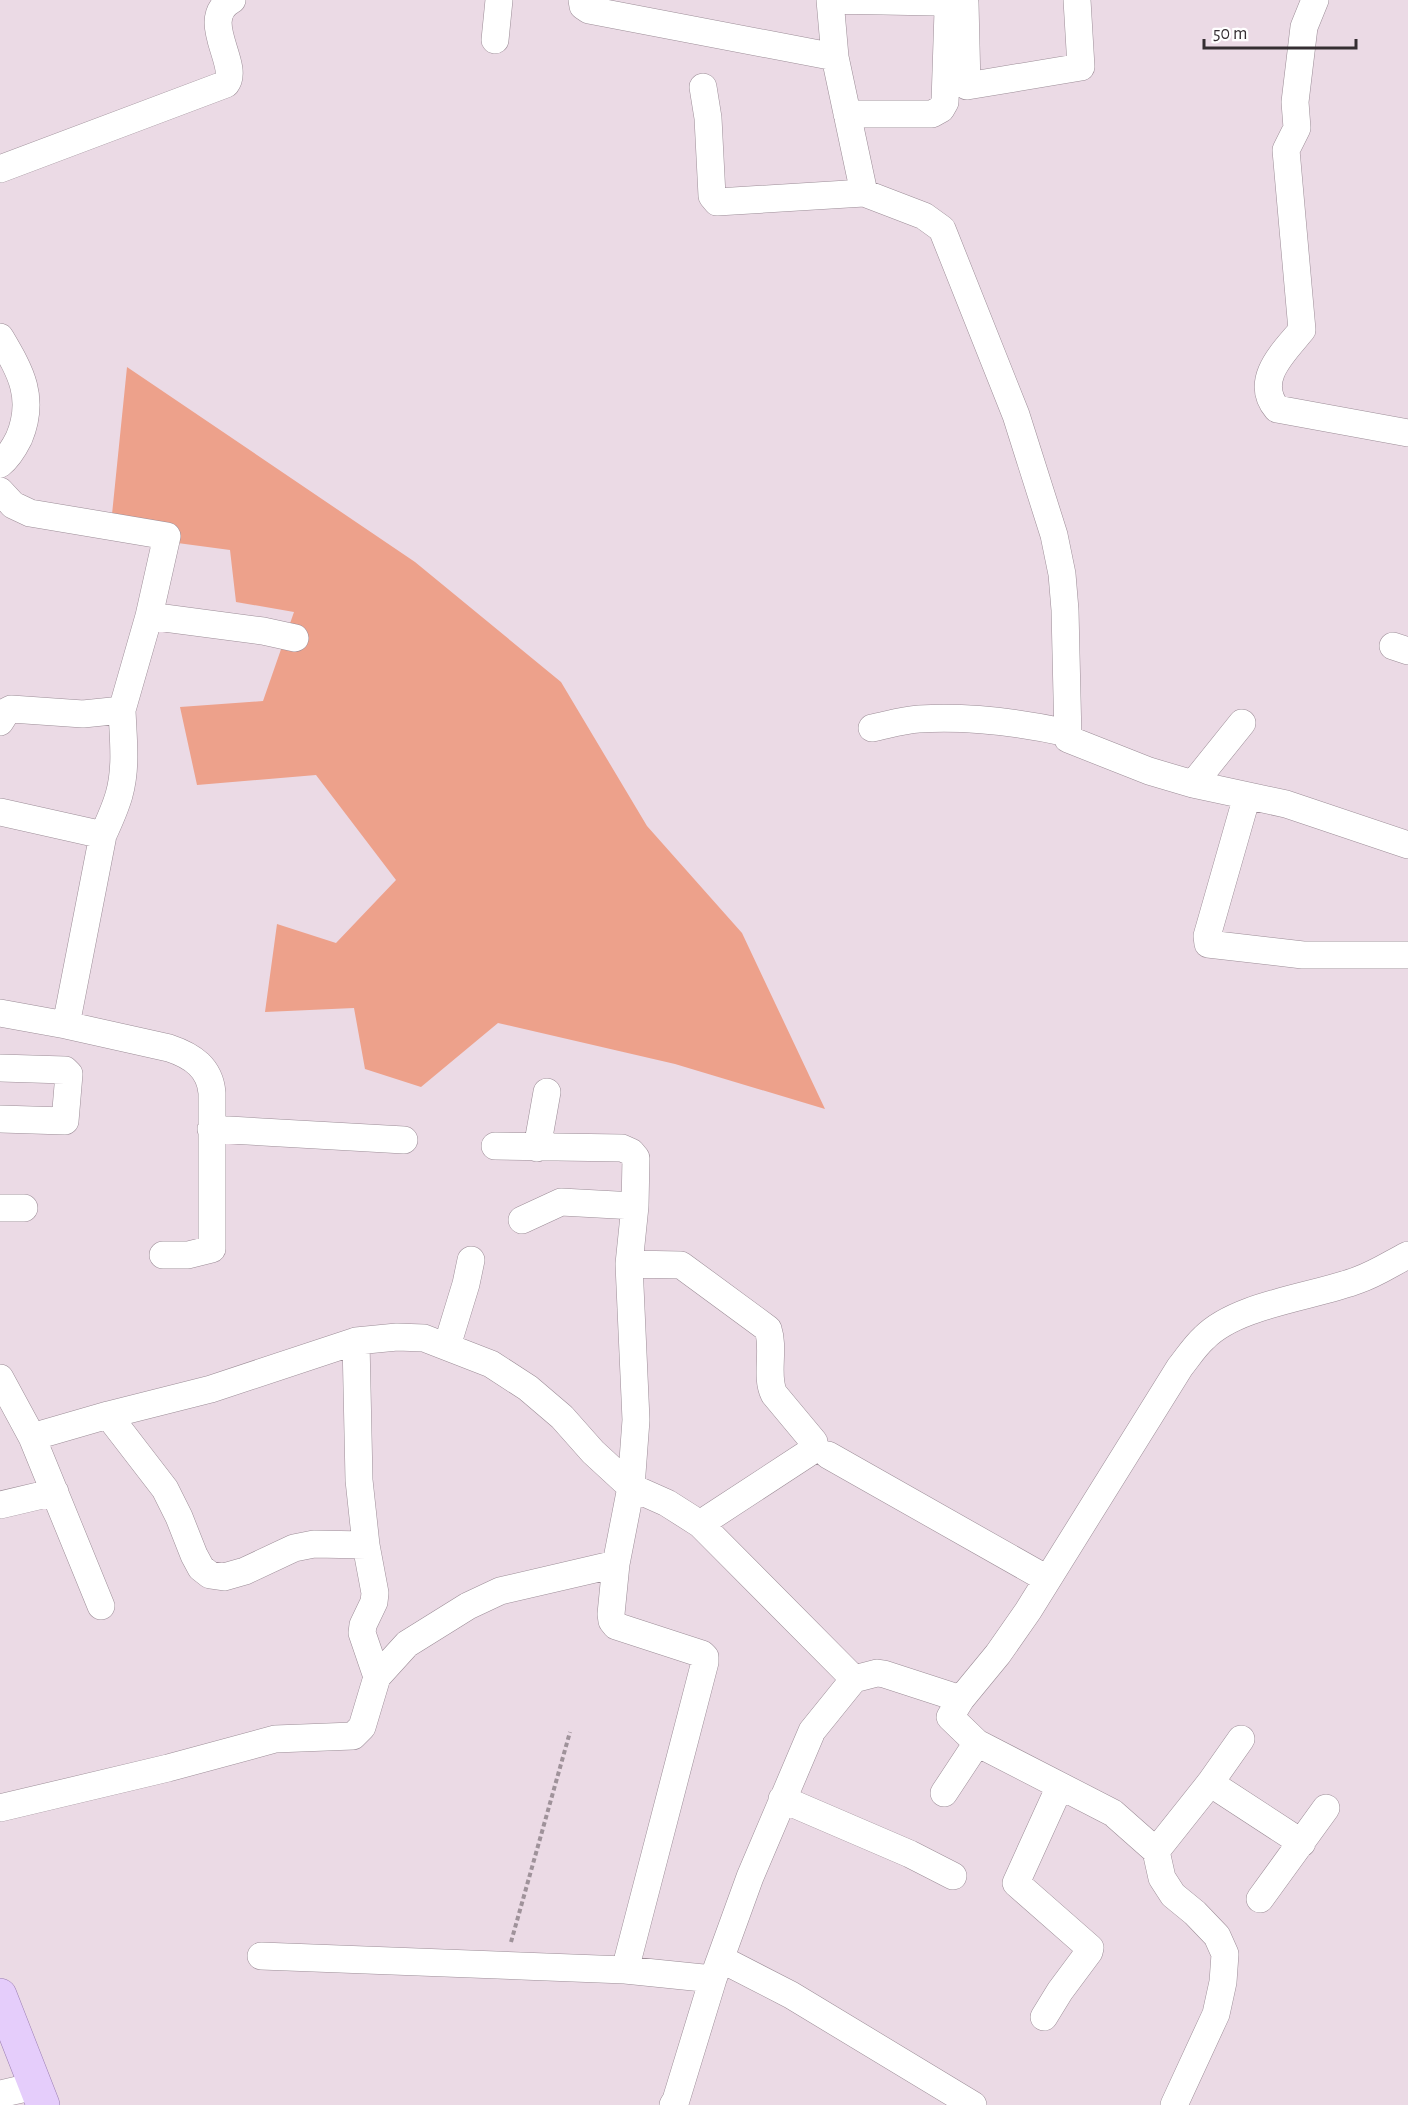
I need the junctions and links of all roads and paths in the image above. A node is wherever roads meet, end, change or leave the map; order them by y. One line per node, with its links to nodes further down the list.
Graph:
1 (232, 0): 12 (street)
2 (499, 0): 8 (street)
3 (582, 0): 9 (street)
4 (831, 0): 7 (street); 9 (street)
5 (1077, 0): 7 (street)
6 (1315, 0): 15 (street)
7 (949, 1): 11 (street)
8 (495, 40)
9 (835, 57): 11 (street)
10 (703, 87): 13 (street)
11 (847, 114): 13 (street)
12 (0, 170)
13 (864, 193): 24 (street)
14 (0, 337): 16 (street)
15 (1408, 433)
16 (0, 464)
17 (0, 491): 18 (street)
18 (149, 616): 19 (street); 20 (street)
19 (295, 638)
20 (122, 710): 21 (street); 28 (street)
21 (0, 722)
22 (1242, 723): 25 (street)
23 (872, 728): 24 (street)
24 (1068, 733): 25 (street)
25 (1193, 784): 26 (street)
26 (1247, 796): 29 (street); 30 (street)
27 (0, 813): 28 (street)
28 (103, 835): 32 (street)
29 (1408, 845)
30 (1408, 955)
31 (0, 1014): 32 (street)
32 (66, 1025): 36 (street)
33 (0, 1068): 35 (street)
34 (547, 1092): 39 (street)
35 (0, 1119)
36 (211, 1129): 37 (street); 42 (street)
37 (404, 1140)
38 (495, 1146): 39 (street)
39 (537, 1148): 40 (street)
40 (635, 1206): 41 (street); 45 (street)
41 (522, 1220)
42 (163, 1255)
43 (1408, 1255): 58 (street)
44 (471, 1260): 47 (street)
45 (629, 1264): 52 (street); 55 (street)
46 (356, 1341): 47 (street); 49 (street); 56 (street)
47 (447, 1346): 52 (street)
48 (0, 1378): 50 (street)
49 (108, 1415): 50 (street); 56 (street)
50 (32, 1437): 53 (street)
51 (828, 1455): 58 (street)
52 (631, 1487): 55 (street); 57 (street)
53 (55, 1492): 54 (street); 59 (street)
54 (0, 1505)
55 (700, 1524): 61 (street)
56 (366, 1545): 60 (street)
57 (616, 1564): 60 (street); 79 (street)
58 (1047, 1579): 62 (street)
59 (101, 1606)
60 (377, 1677): 70 (street)
61 (854, 1679): 62 (street); 69 (street)
62 (961, 1699): 65 (street)
63 (570, 1732): 77 (path)
64 (1241, 1739): 66 (street)
65 (977, 1743): 67 (street); 68 (street)
66 (1210, 1783): 72 (street); 73 (street)
67 (1060, 1786): 73 (street); 81 (street)
68 (944, 1793)
69 (782, 1799): 74 (street); 78 (street)
70 (0, 1808)
71 (1326, 1808): 72 (street)
72 (1302, 1843): 75 (street)
73 (1156, 1851): 86 (street)
74 (953, 1876)
75 (1260, 1899)
76 (261, 1956): 77 (street)
77 (505, 1965): 79 (street)
78 (717, 1969): 79 (street); 84 (street); 85 (street)
79 (625, 1970)
80 (0, 1995): 83 (main road)
81 (1044, 2018)
82 (0, 2094): 83 (street)
83 (39, 2096)
84 (959, 2101)
85 (673, 2105)
86 (1174, 2105)

